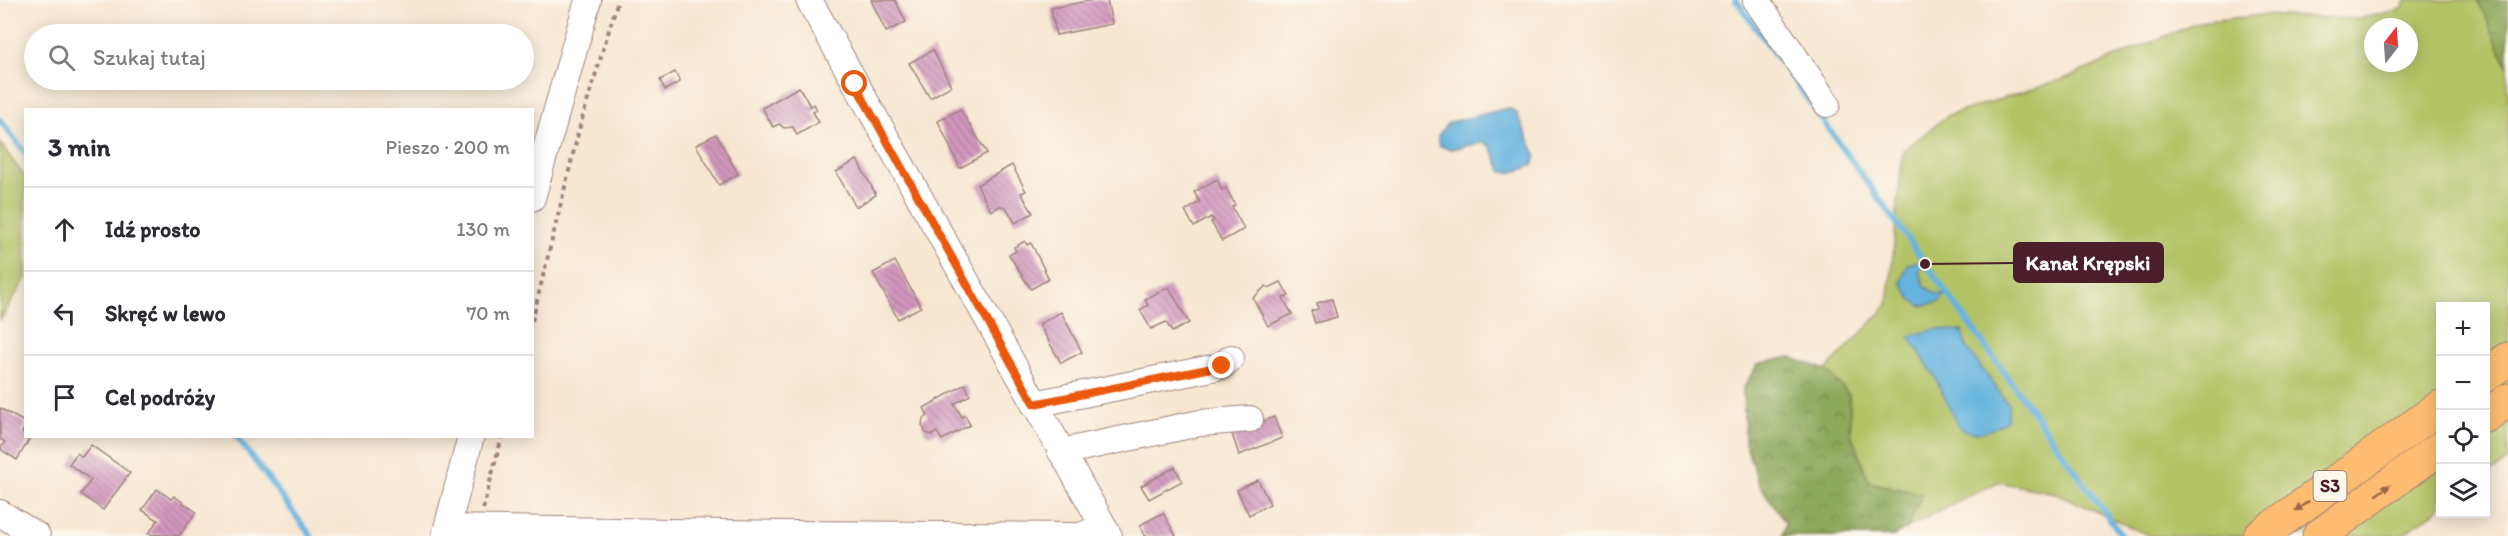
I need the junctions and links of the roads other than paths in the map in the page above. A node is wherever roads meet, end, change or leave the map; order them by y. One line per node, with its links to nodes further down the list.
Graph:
1 (588, 0): 5 (street)
2 (809, 0): 10 (street)
3 (1756, 0): 4 (street)
4 (1827, 104)
5 (534, 191)
6 (1231, 358): 10 (street)
7 (2508, 359): 8 (highway)
8 (2490, 372)
9 (2508, 399): 12 (highway)
10 (1034, 404): 16 (street)
11 (2436, 410): 21 (highway, S3, one-way to 21)
12 (2490, 413)
13 (1250, 419): 16 (street)
14 (470, 438): 18 (street)
15 (2436, 451): 22 (highway, S3, one-way to 15)
16 (1061, 452): 19 (street)
17 (0, 513): 20 (street)
18 (447, 532): 19 (street)
19 (1107, 532)
20 (37, 536)
21 (2260, 536)
22 (2319, 536)

